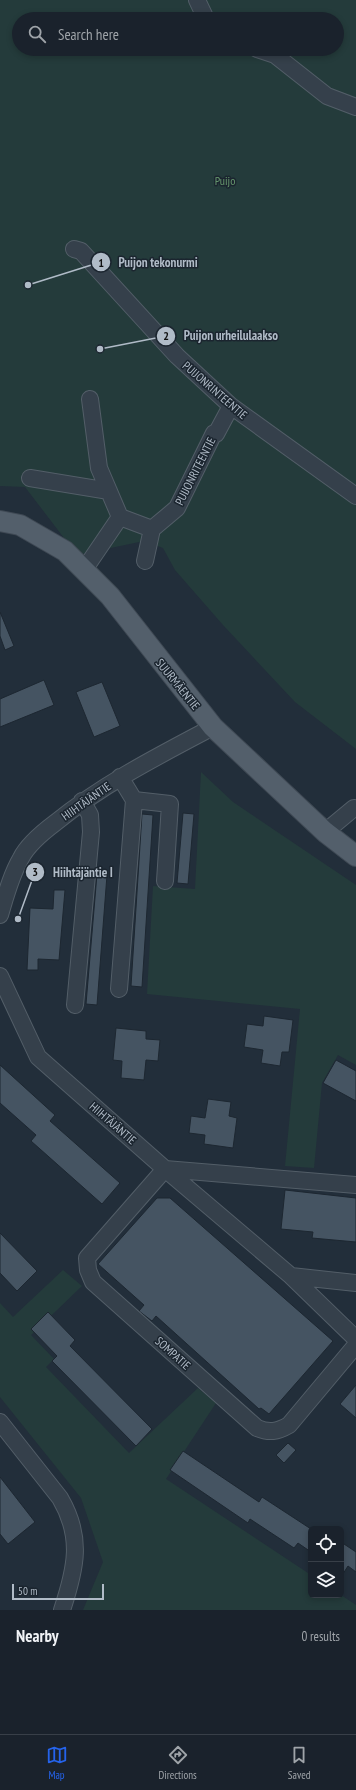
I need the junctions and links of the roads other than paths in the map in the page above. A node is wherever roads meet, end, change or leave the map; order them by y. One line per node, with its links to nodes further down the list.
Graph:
1 (197, 0): 2 (street)
2 (203, 12)
3 (276, 56): 4 (street)
4 (356, 107)
5 (74, 249): 7 (street, PUIJONRINTEENTIE)
6 (90, 399): 9 (street)
7 (231, 406): 10 (street, PUIJONRINTEENTIE); 13 (street, PUIJONRITEENTIE)
8 (30, 478): 9 (street)
9 (109, 491): 11 (street)
10 (356, 496)
11 (120, 517): 13 (street); 15 (street)
12 (0, 521): 15 (main road, SUURMÄENTIE)
13 (152, 529): 14 (street)
14 (145, 561)
15 (84, 570): 16 (main road, SUURMÄENTIE)
16 (213, 727): 17 (street, HIIHTÄJÄNTIE); 21 (main road, SUURMÄENTIE)
17 (120, 777): 18 (street); 19 (street, HIIHTÄJÄNTIE)
18 (134, 800): 23 (street); 26 (street)
19 (82, 801): 24 (street, HIIHTÄJÄNTIE); 27 (street)
20 (354, 808): 21 (street)
21 (325, 832): 22 (main road, SUURMÄENTIE)
22 (356, 856)
23 (165, 881)
24 (0, 915)
25 (0, 976): 28 (street, HIIHTÄJÄNTIE)
26 (119, 989)
27 (75, 1005)
28 (165, 1169): 29 (street); 30 (street, HIIHTÄJÄNTIE); 33 (street, SOMPATIE)
29 (356, 1185)
30 (291, 1276): 31 (street); 32 (street, HIIHTÄJÄNTIE)
31 (356, 1283)
32 (356, 1338)
33 (356, 1345)
34 (0, 1422): 35 (street)
35 (62, 1610)

